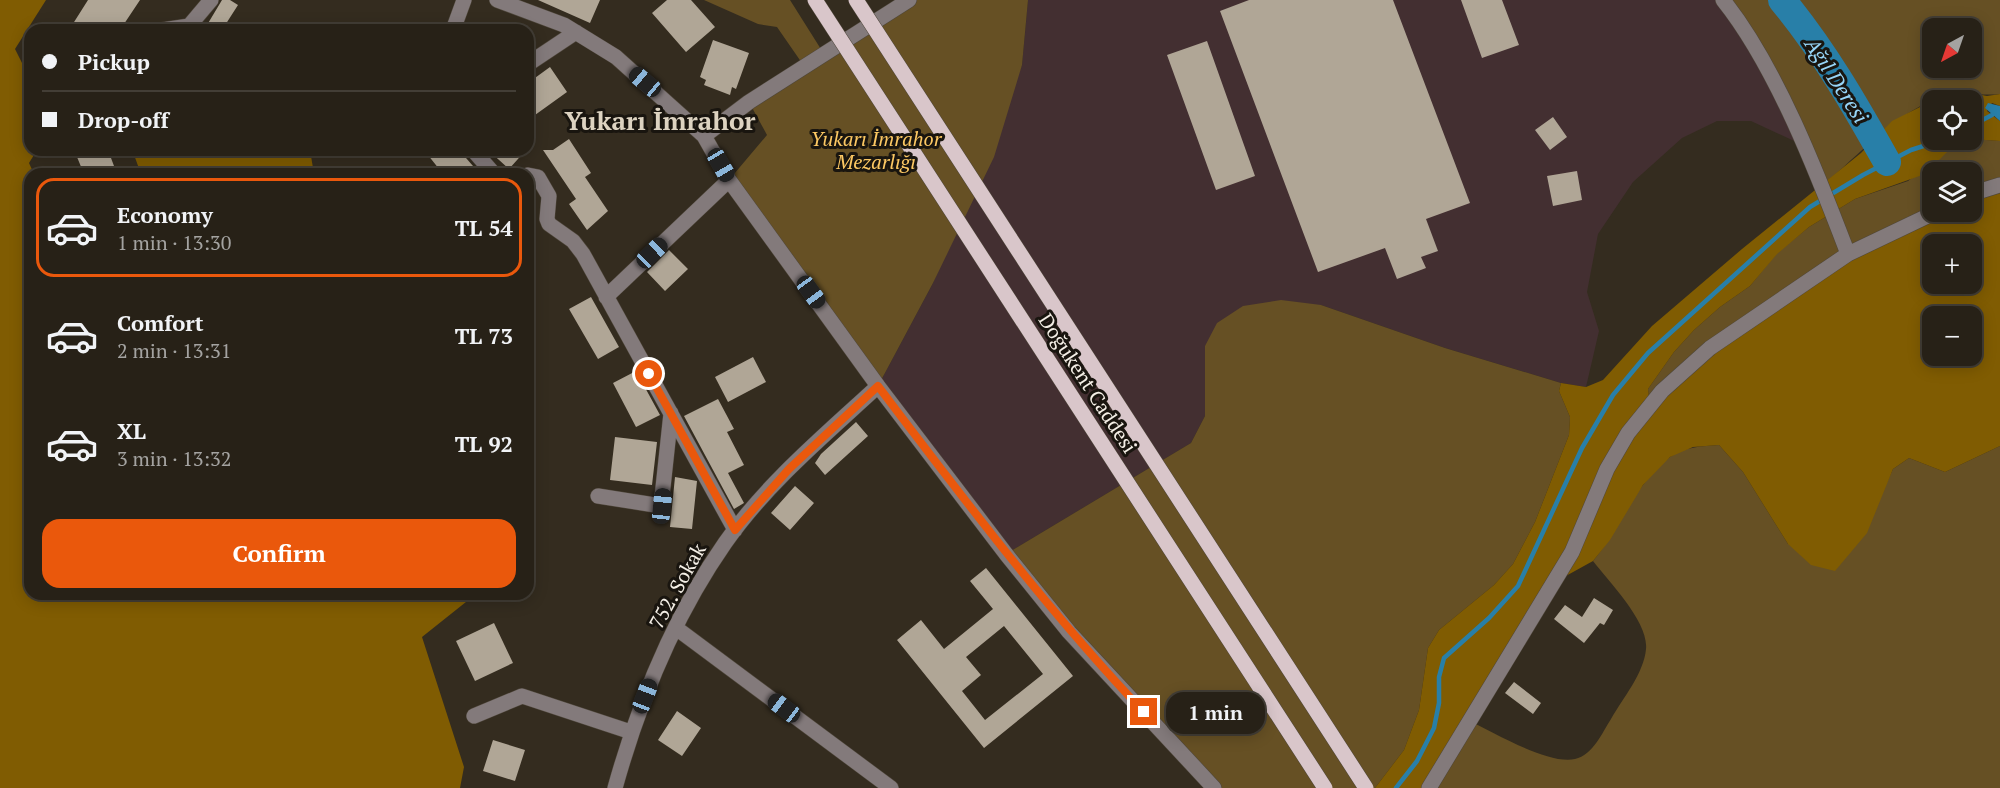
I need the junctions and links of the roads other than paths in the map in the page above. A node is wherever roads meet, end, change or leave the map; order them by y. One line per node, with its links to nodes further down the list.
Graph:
1 (212, 0): 8 (street)
2 (464, 0): 9 (street)
3 (498, 0): 10 (street)
4 (815, 0): 32 (main road, Doğukent Caddesi, bridge)
5 (856, 0): 33 (main road, Doğukent Caddesi, bridge)
6 (909, 0): 12 (street)
7 (1723, 0): 20 (street)
8 (191, 24)
9 (455, 24)
10 (576, 32): 11 (street); 12 (street)
11 (534, 60)
12 (704, 136): 16 (street)
13 (478, 156): 14 (street)
14 (489, 168)
15 (534, 176): 21 (street)
16 (729, 180): 21 (street); 22 (street)
17 (2000, 185): 18 (street)
18 (1982, 191)
19 (1922, 219): 20 (street)
20 (1848, 254): 34 (street)
21 (606, 297): 23 (street)
22 (878, 386): 25 (street, 752. Sokak); 31 (street)
23 (671, 413): 24 (street); 25 (street)
24 (598, 496)
25 (735, 530): 26 (street, 752. Sokak)
26 (676, 628): 28 (street, 752. Sokak); 30 (street)
27 (474, 716): 28 (street)
28 (631, 732): 29 (street, 752. Sokak)
29 (615, 788)
30 (891, 788)
31 (1214, 788)
32 (1325, 788)
33 (1366, 788)
34 (1429, 788)

